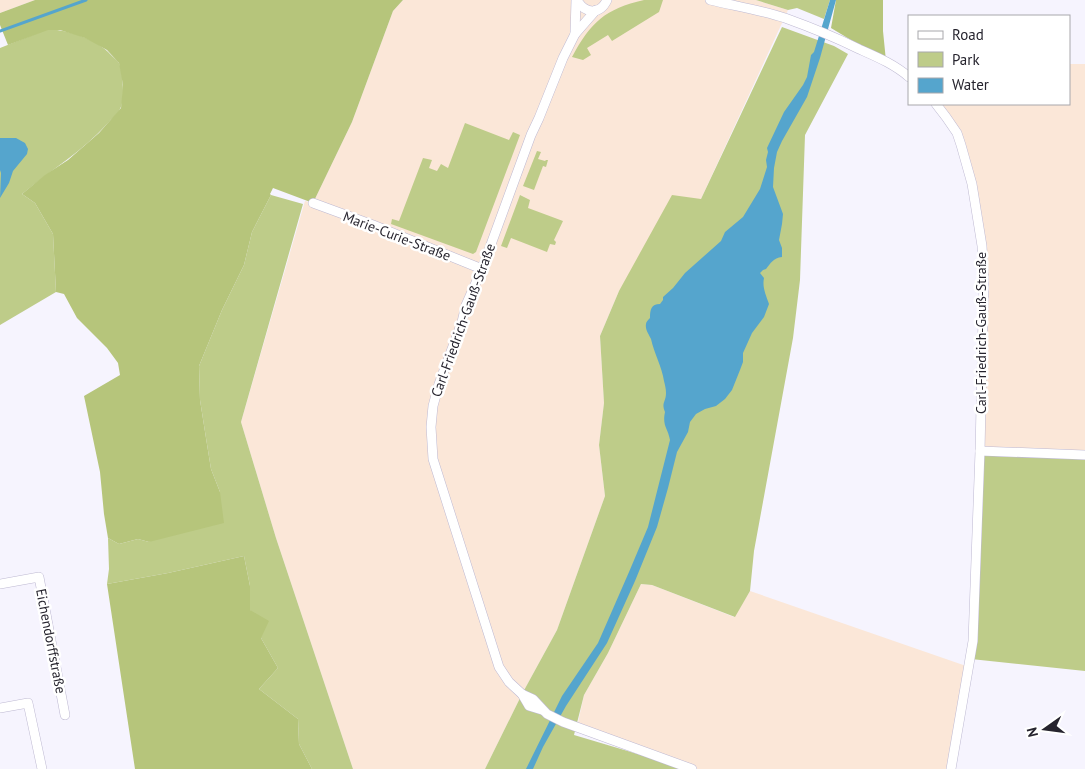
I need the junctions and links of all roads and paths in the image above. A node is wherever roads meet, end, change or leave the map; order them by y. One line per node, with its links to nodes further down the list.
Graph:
1 (577, 0): 5 (street); 6 (street, Carl-Friedrich-Gauß-Straße)
2 (615, 0): 4 (street)
3 (710, 0): 7 (street)
4 (606, 2): 5 (street, Carl-Friedrich-Gauß-Straße)
5 (596, 10): 6 (street, Carl-Friedrich-Gauß-Straße)
6 (575, 34): 10 (street, Carl-Friedrich-Gauß-Straße)
7 (908, 76)
8 (937, 105): 11 (street, Carl-Friedrich-Gauß-Straße)
9 (313, 204): 10 (street, Marie-Curie-Straße)
10 (482, 269): 17 (street, Carl-Friedrich-Gauß-Straße)
11 (980, 451): 12 (street); 18 (street, Carl-Friedrich-Gauß-Straße)
12 (1085, 455)
13 (0, 584): 15 (street, Eichendorffstraße)
14 (0, 708): 16 (street)
15 (65, 715)
16 (42, 769)
17 (692, 769)
18 (951, 769)

